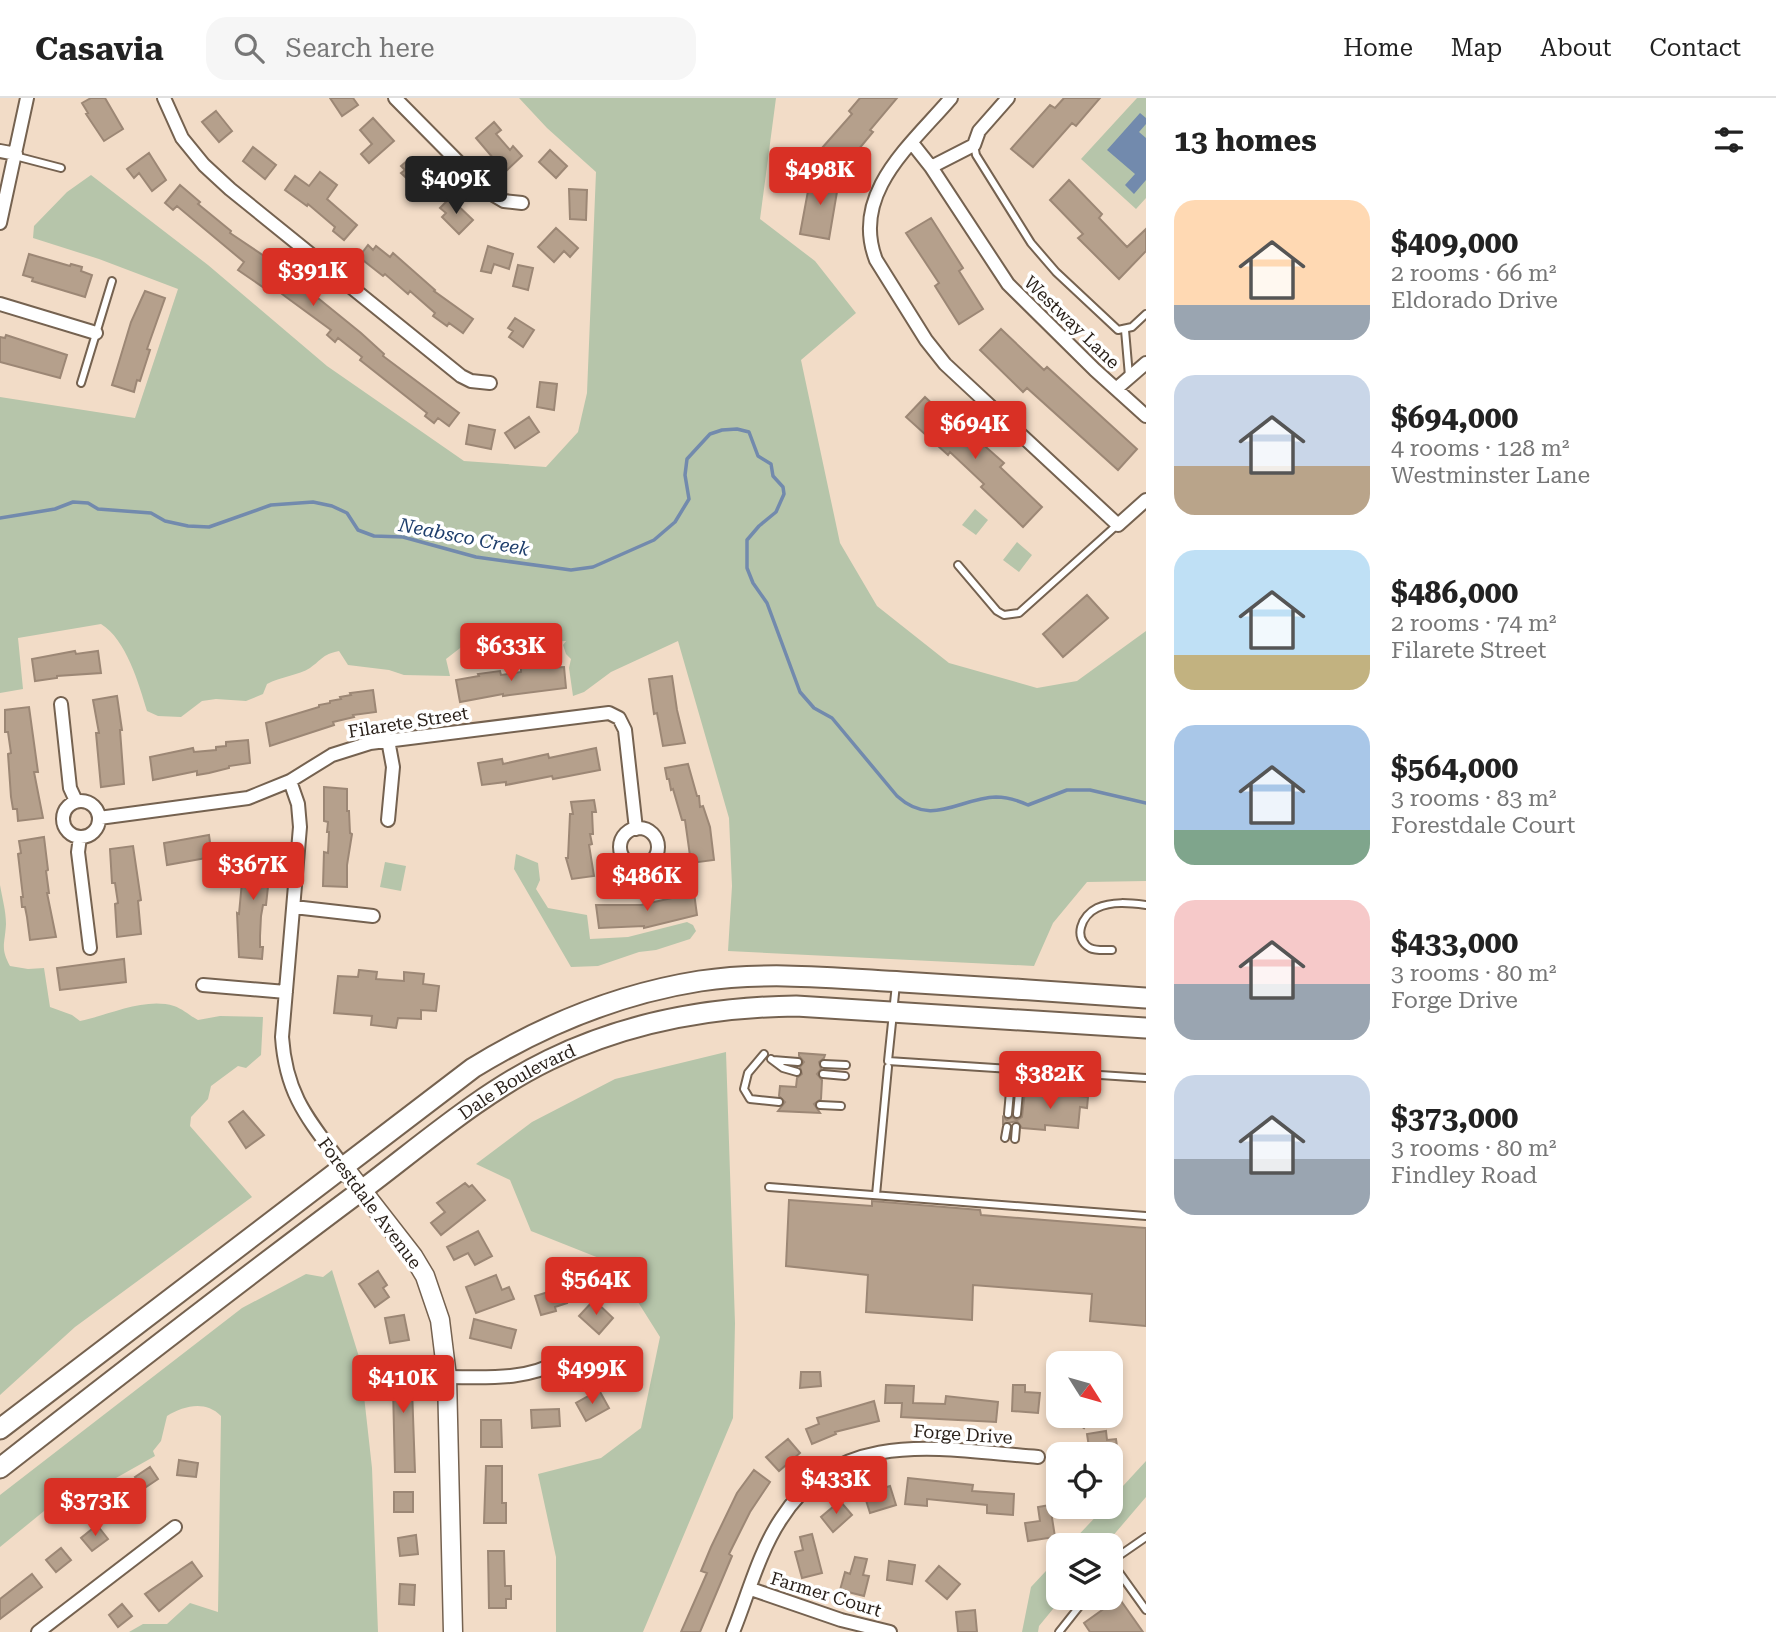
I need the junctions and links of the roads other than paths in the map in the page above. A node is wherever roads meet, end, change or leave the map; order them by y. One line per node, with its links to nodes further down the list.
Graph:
1 (27, 98): 9 (street)
2 (164, 98): 22 (street)
3 (395, 98): 12 (street)
4 (951, 98): 6 (street)
5 (1008, 98): 7 (street)
6 (912, 144): 10 (street, Westway Lane); 26 (street)
7 (974, 145): 10 (street); 17 (lane)
8 (0, 151): 9 (street)
9 (16, 155): 11 (lane); 13 (street)
10 (931, 167): 23 (street, Westway Lane)
11 (61, 168)
12 (522, 203)
13 (0, 223)
14 (111, 281): 18 (lane)
15 (0, 304): 18 (street)
16 (1146, 314): 17 (lane)
17 (1125, 330): 20 (lane)
18 (96, 333): 21 (lane)
19 (1146, 363): 20 (street, Westway Lane)
20 (1129, 378): 23 (street, Westway Lane)
21 (81, 383)
22 (490, 383)
23 (1116, 389): 24 (street)
24 (1146, 416)
25 (1146, 500): 26 (street)
26 (1118, 525): 27 (lane)
27 (958, 565)
28 (61, 704): 31 (street)
29 (388, 740): 30 (street, Filarete Street); 33 (street); 34 (street, Filarete Street)
30 (290, 781): 32 (street, Filarete Street); 37 (street, Forestdale Avenue)
31 (76, 801): 32 (street); 35 (street)
32 (99, 818): 35 (street)
33 (388, 820)
34 (636, 829)
35 (80, 837): 39 (street)
36 (1146, 905): 40 (lane)
37 (294, 907): 38 (street); 43 (street, Forestdale Avenue)
38 (373, 916)
39 (90, 948)
40 (1112, 950)
41 (896, 982): 44 (main road, Dale Boulevard); 45 (lane); 67 (main road, Dale Boulevard)
42 (203, 985): 43 (street)
43 (286, 992): 67 (street, Forestdale Avenue)
44 (1146, 998)
45 (893, 1013): 46 (main road, Dale Boulevard); 52 (lane); 69 (main road, Dale Boulevard)
46 (1146, 1028)
47 (764, 1054): 58 (lane)
48 (799, 1062): 54 (lane)
49 (824, 1064): 50 (lane)
50 (846, 1065)
51 (888, 1067): 70 (lane)
52 (1012, 1069): 53 (lane); 61 (lane)
53 (1021, 1070): 57 (lane); 62 (lane)
54 (797, 1072)
55 (823, 1074): 56 (lane)
56 (845, 1076)
57 (1146, 1078)
58 (779, 1102)
59 (820, 1105): 60 (lane)
60 (841, 1106)
61 (1008, 1114)
62 (1017, 1114)
63 (1007, 1127): 65 (lane)
64 (1016, 1128): 66 (lane)
65 (1005, 1138)
66 (1015, 1139)
67 (343, 1166): 69 (street, Forestdale Avenue); 74 (main road, Dale Boulevard)
68 (769, 1187): 70 (lane)
69 (361, 1190): 73 (street, Forestdale Avenue); 76 (main road, Dale Boulevard)
70 (876, 1195): 71 (lane)
71 (1146, 1216)
72 (559, 1361): 73 (street)
73 (447, 1377): 85 (street, Forestdale Avenue)
74 (0, 1429)
75 (1038, 1457): 81 (street, Forge Drive)
76 (0, 1468)
77 (175, 1527): 84 (street)
78 (1146, 1537): 79 (lane)
79 (1123, 1554)
80 (1123, 1580): 83 (lane)
81 (751, 1588): 86 (street, Forge Drive); 87 (street, Farmer Court)
82 (1076, 1610): 88 (lane)
83 (1146, 1610)
84 (38, 1632)
85 (453, 1632)
86 (733, 1632)
87 (890, 1632)
88 (1059, 1632)

